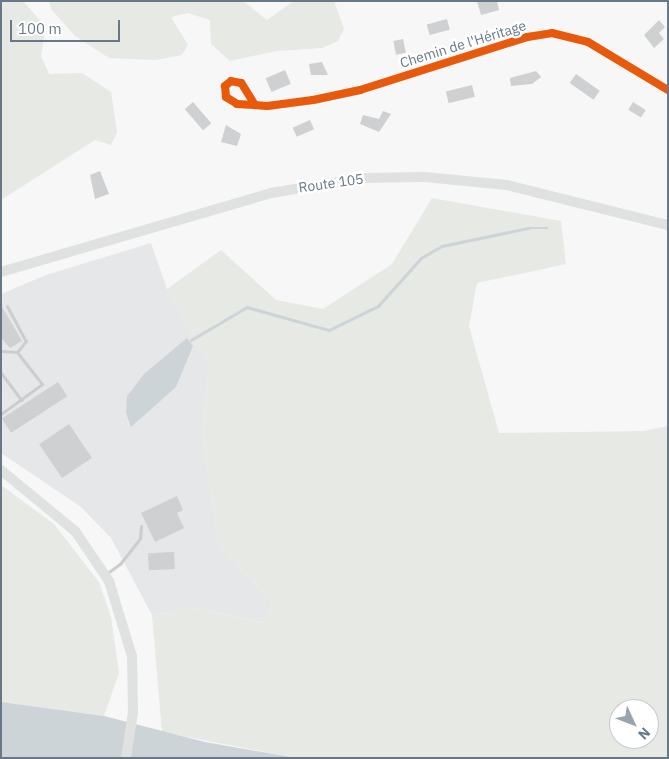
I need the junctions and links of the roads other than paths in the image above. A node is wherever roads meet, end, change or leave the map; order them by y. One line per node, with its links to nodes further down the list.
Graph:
1 (668, 90): 2 (street, Chemin de l'Héritage)
2 (255, 106): 2 (street, Chemin de l'Héritage)
3 (668, 225): 4 (main road, Route 105)
4 (1, 272)
5 (7, 306): 7 (lane)
6 (1, 351): 7 (lane)
7 (18, 352): 9 (lane)
8 (1, 372): 9 (lane)
9 (21, 400): 10 (lane)
10 (1, 414)
11 (1, 470): 13 (main road)
12 (141, 526): 13 (lane)
13 (105, 574): 14 (main road)
14 (126, 758)

